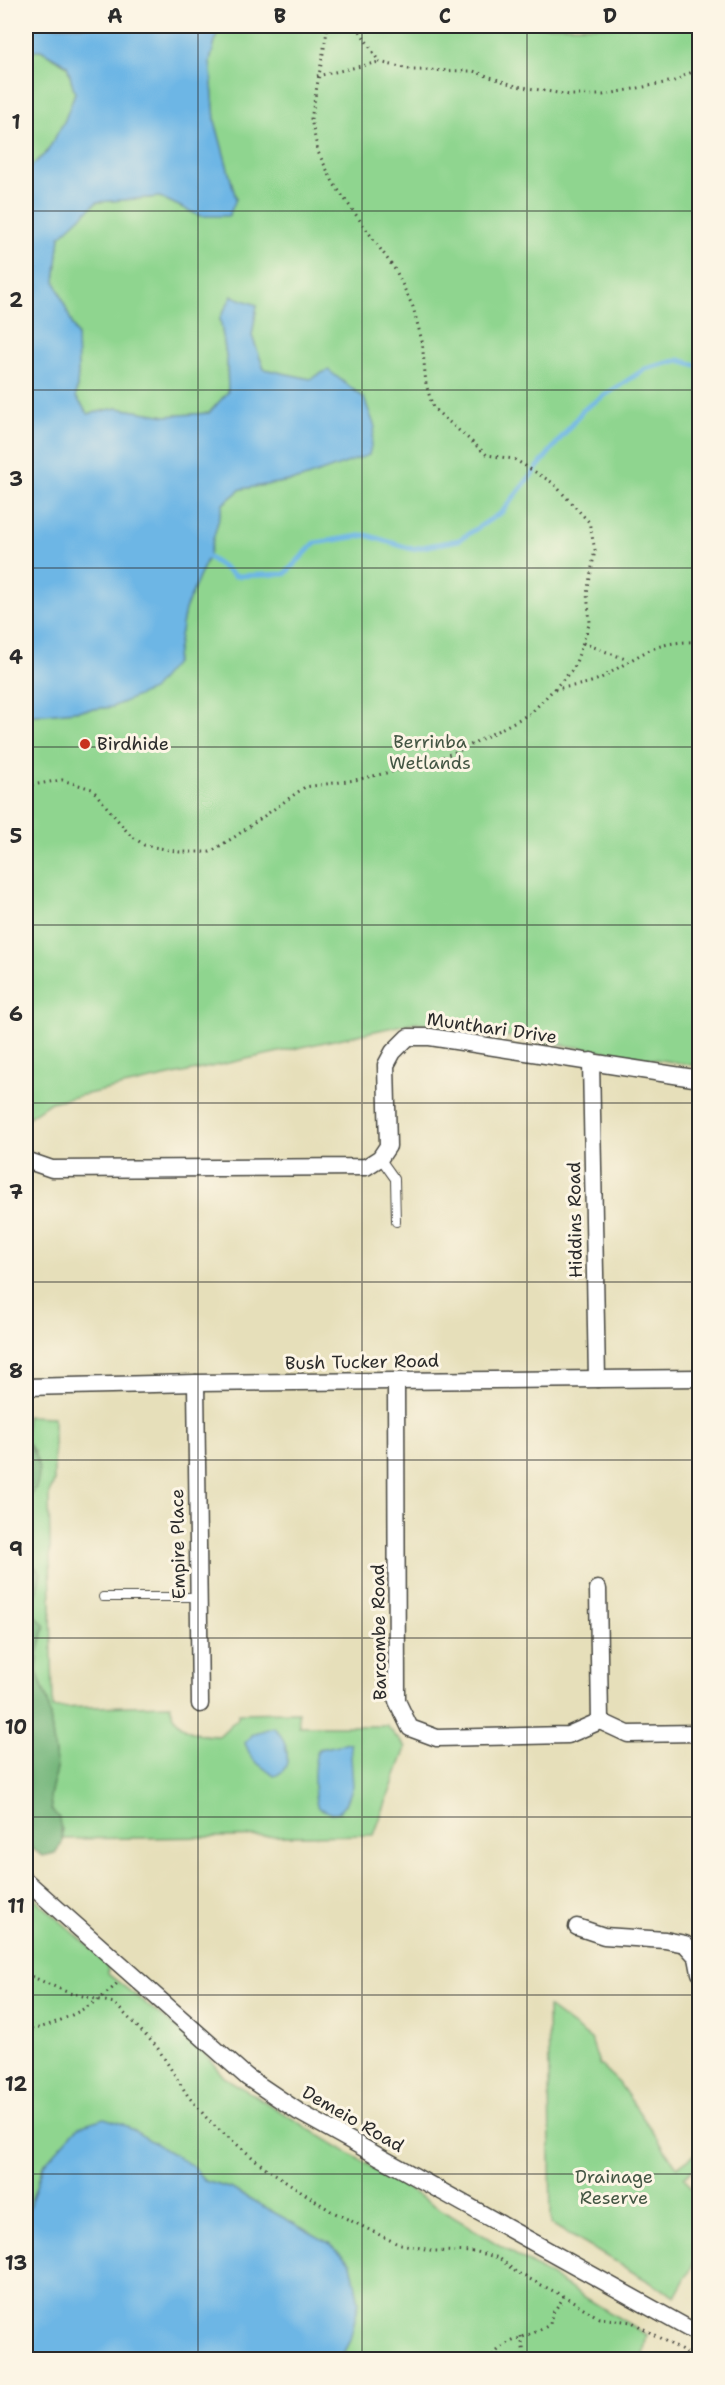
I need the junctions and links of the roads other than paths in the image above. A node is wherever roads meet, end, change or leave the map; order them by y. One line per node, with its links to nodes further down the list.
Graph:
1 (591, 1061): 2 (street, Munthari Drive); 3 (street, Munthari Drive); 6 (street, Hiddins Road)
2 (699, 1079)
3 (380, 1158): 4 (street); 5 (lane)
4 (26, 1160)
5 (396, 1222)
6 (597, 1378): 7 (street, Bush Tucker Road); 8 (street, Bush Tucker Road)
7 (699, 1378)
8 (396, 1380): 9 (street, Bush Tucker Road); 15 (street, Barcombe Road)
9 (196, 1383): 10 (street, Bush Tucker Road); 13 (street, Empire Place)
10 (26, 1387)
11 (598, 1589): 15 (street)
12 (103, 1597): 13 (lane)
13 (198, 1597): 14 (street, Empire Place)
14 (201, 1704)
15 (600, 1721): 16 (street)
16 (699, 1733)
17 (26, 1881): 20 (street, Demeio Road)
18 (577, 1927): 19 (street)
19 (699, 1973)
20 (699, 2335)

